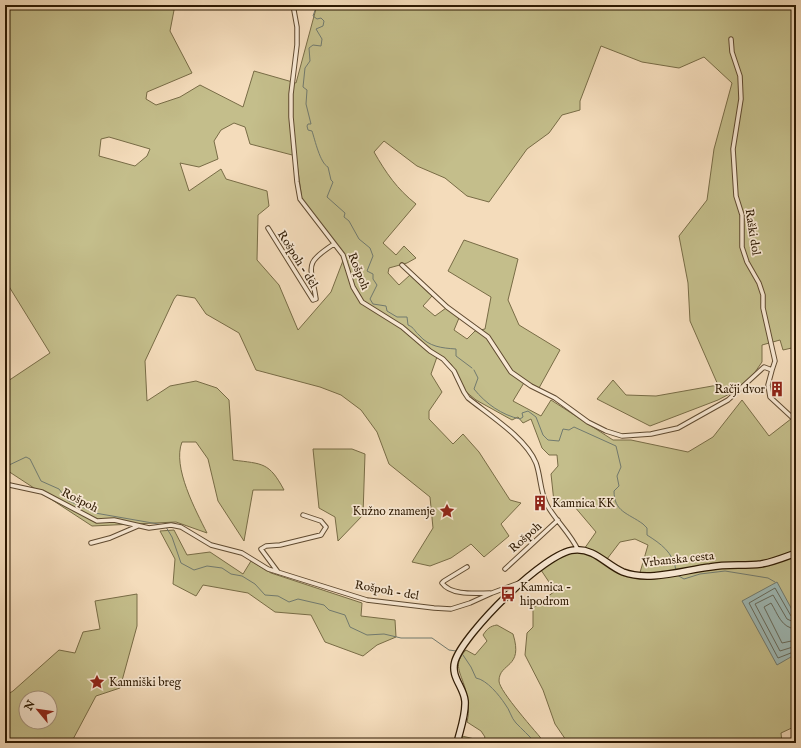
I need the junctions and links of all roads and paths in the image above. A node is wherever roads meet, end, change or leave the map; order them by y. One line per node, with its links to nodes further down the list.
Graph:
1 (293, 5): 4 (street, Rošpoh)
2 (731, 40): 6 (street, Raški dol)
3 (268, 228): 4 (street, Rošpoh - del)
4 (334, 244): 10 (street, Rošpoh)
5 (402, 265): 6 (street)
6 (772, 370): 7 (street, Raški dol)
7 (796, 421)
8 (5, 484): 12 (street, Rošpoh)
9 (303, 515): 18 (street)
10 (558, 520): 14 (street, Rošpoh); 17 (street, Rošpoh)
11 (171, 525): 12 (street, Rošpoh); 18 (street, Rošpoh - del)
12 (139, 526): 13 (street)
13 (91, 543)
14 (578, 550): 15 (street, Vrbanska cesta); 19 (street, Vrbanska cesta)
15 (796, 553)
16 (468, 567): 20 (street, Rošpoh - del)
17 (505, 569)
18 (278, 572): 20 (street, Rošpoh - del)
19 (522, 583): 20 (street, Rošpoh - del); 21 (street, Vrbanska cesta)
20 (492, 593)
21 (457, 743)

